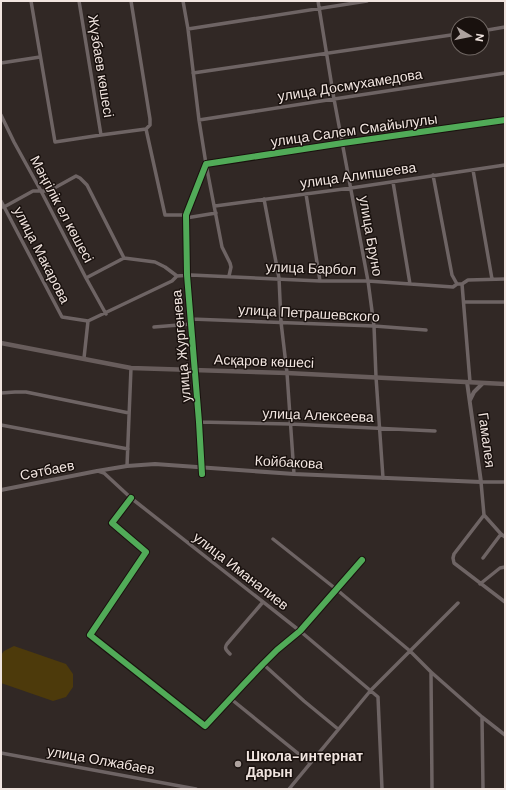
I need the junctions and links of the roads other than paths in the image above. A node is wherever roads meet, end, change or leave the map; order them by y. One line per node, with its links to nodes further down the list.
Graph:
1 (31, 1): 13 (street)
2 (79, 1): 22 (street, Жүзбаев көшесі)
3 (131, 1): 21 (street)
4 (183, 1): 9 (street)
5 (318, 1): 7 (street, улица Бруно)
6 (367, 1): 7 (street)
7 (320, 8): 9 (street); 12 (street, улица Бруно)
8 (505, 27): 10 (street)
9 (188, 29): 15 (street)
10 (490, 30)
11 (450, 35): 12 (street)
12 (327, 54): 15 (street); 17 (street, улица Бруно)
13 (40, 57): 14 (street); 22 (street)
14 (1, 63)
15 (193, 73): 19 (street)
16 (505, 73): 17 (street, улица Досмухамедова)
17 (334, 99): 19 (street, улица Досмухамедова); 23 (street, улица Бруно)
18 (1, 114): 30 (street, Мәңгілік ел көшесі)
19 (199, 120): 24 (street)
20 (505, 120): 23 (street, улица Салем Смайылулы)
21 (146, 129): 22 (street); 37 (street)
22 (101, 134)
23 (343, 143): 24 (street, улица Салем Смайылулы); 29 (street, улица Бруно)
24 (206, 164): 34 (street); 37 (street)
25 (505, 164): 26 (street, улица Алипшеева)
26 (473, 170): 27 (street, улица Алипшеева); 44 (street)
27 (433, 175): 28 (street, улица Алипшеева); 49 (street)
28 (393, 182): 29 (street, улица Алипшеева); 48 (street)
29 (351, 188): 31 (street, улица Алипшеева); 47 (street, улица Бруно)
30 (41, 191): 35 (street); 38 (street); 42 (street, Мәңгілік ел көшесі)
31 (306, 194): 32 (street, улица Алипшеева); 46 (street)
32 (264, 200): 34 (street, улица Алипшеева); 43 (street)
33 (1, 201): 35 (street, улица Макарова)
34 (214, 206): 36 (street)
35 (3, 207): 55 (street, улица Макарова)
36 (216, 213): 37 (street); 41 (street)
37 (186, 216): 39 (street, улица Жургенева)
38 (124, 258): 40 (street); 42 (street)
39 (187, 275): 40 (street, улица Барбол); 41 (street, улица Барбол); 54 (street, улица Жургенева)
40 (177, 276): 53 (street)
41 (229, 276): 43 (street, улица Барбол)
42 (86, 278): 53 (street, Мәңгілік ел көшесі)
43 (279, 278): 46 (street, улица Барбол); 56 (street)
44 (492, 279): 45 (street, улица Барбол); 50 (street, улица Барбол)
45 (505, 279)
46 (320, 281): 47 (street, улица Барбол)
47 (368, 281): 48 (street, улица Барбол); 58 (street, улица Бруно)
48 (410, 284): 49 (street, улица Барбол)
49 (457, 284): 50 (street, улица Барбол)
50 (462, 284): 51 (street)
51 (464, 302): 52 (street); 67 (street)
52 (505, 302)
53 (106, 314): 55 (street)
54 (191, 319): 56 (street, улица Петрашевского); 57 (street, улица Жургенева)
55 (88, 321): 62 (street)
56 (281, 322): 58 (street, улица Петрашевского); 65 (street)
57 (191, 324): 59 (street); 64 (street, улица Жургенева)
58 (374, 326): 60 (street, улица Петрашевского); 66 (street, улица Бруно)
59 (154, 328)
60 (426, 330)
61 (1, 343): 62 (main road, Асқаров көшесі)
62 (84, 358): 63 (main road, Асқаров көшесі)
63 (131, 368): 64 (main road, Асқаров көшесі); 72 (street)
64 (194, 370): 65 (main road, Асқаров көшесі); 73 (street, улица Жургенева)
65 (286, 373): 66 (main road, Асқаров көшесі); 74 (street)
66 (376, 377): 67 (main road, Асқаров көшесі); 76 (street, улица Бруно)
67 (469, 382): 68 (main road, Асқаров көшесі); 71 (street, Гамалея)
68 (483, 383): 69 (main road, Асқаров көшесі); 71 (street)
69 (505, 384)
70 (1, 393): 72 (street)
71 (470, 401): 85 (street, Гамалея)
72 (129, 413): 78 (street)
73 (199, 422): 74 (street, улица Алексеева); 80 (street, улица Жургенева)
74 (290, 424): 76 (street, улица Алексеева); 83 (street)
75 (1, 425): 78 (street)
76 (380, 428): 77 (street, улица Алексеева); 84 (street, улица Бруно)
77 (435, 431)
78 (128, 449): 79 (street)
79 (127, 466): 80 (street, Койбакова); 81 (street, Койбакова)
80 (201, 468): 82 (street, улица Жургенева); 83 (street, Койбакова)
81 (97, 471): 87 (street, Сәтбаев); 88 (street, улица Иманалиев)
82 (202, 474)
83 (294, 474): 84 (street, Койбакова)
84 (383, 478): 85 (street, Койбакова)
85 (481, 482): 86 (street); 89 (street)
86 (505, 482)
87 (1, 490)
88 (131, 498): 98 (street, улица Иманалиев); 107 (street)
89 (484, 515): 90 (street); 96 (street)
90 (501, 534): 91 (street); 93 (street)
91 (505, 537)
92 (272, 539): 97 (street)
93 (483, 558)
94 (362, 560): 97 (street)
95 (505, 567): 96 (street)
96 (480, 584): 99 (street)
97 (336, 589): 101 (street); 102 (street)
98 (263, 602): 101 (street, улица Иманалиев); 103 (street)
99 (505, 602)
100 (458, 604): 102 (street)
101 (300, 631): 104 (street); 106 (street, улица Иманалиев)
102 (410, 651): 105 (street); 106 (street)
103 (230, 654)
104 (263, 664): 107 (street); 109 (street)
105 (431, 672): 108 (street); 116 (street)
106 (371, 690): 109 (street); 115 (street)
107 (231, 699): 112 (street)
108 (482, 717): 110 (street); 117 (street)
109 (338, 729): 112 (street)
110 (505, 735)
111 (1, 753): 113 (street, улица Олжабаев)
112 (310, 763): 114 (street)
113 (196, 789)
114 (289, 789)
115 (382, 789)
116 (432, 789)
117 (483, 789)

